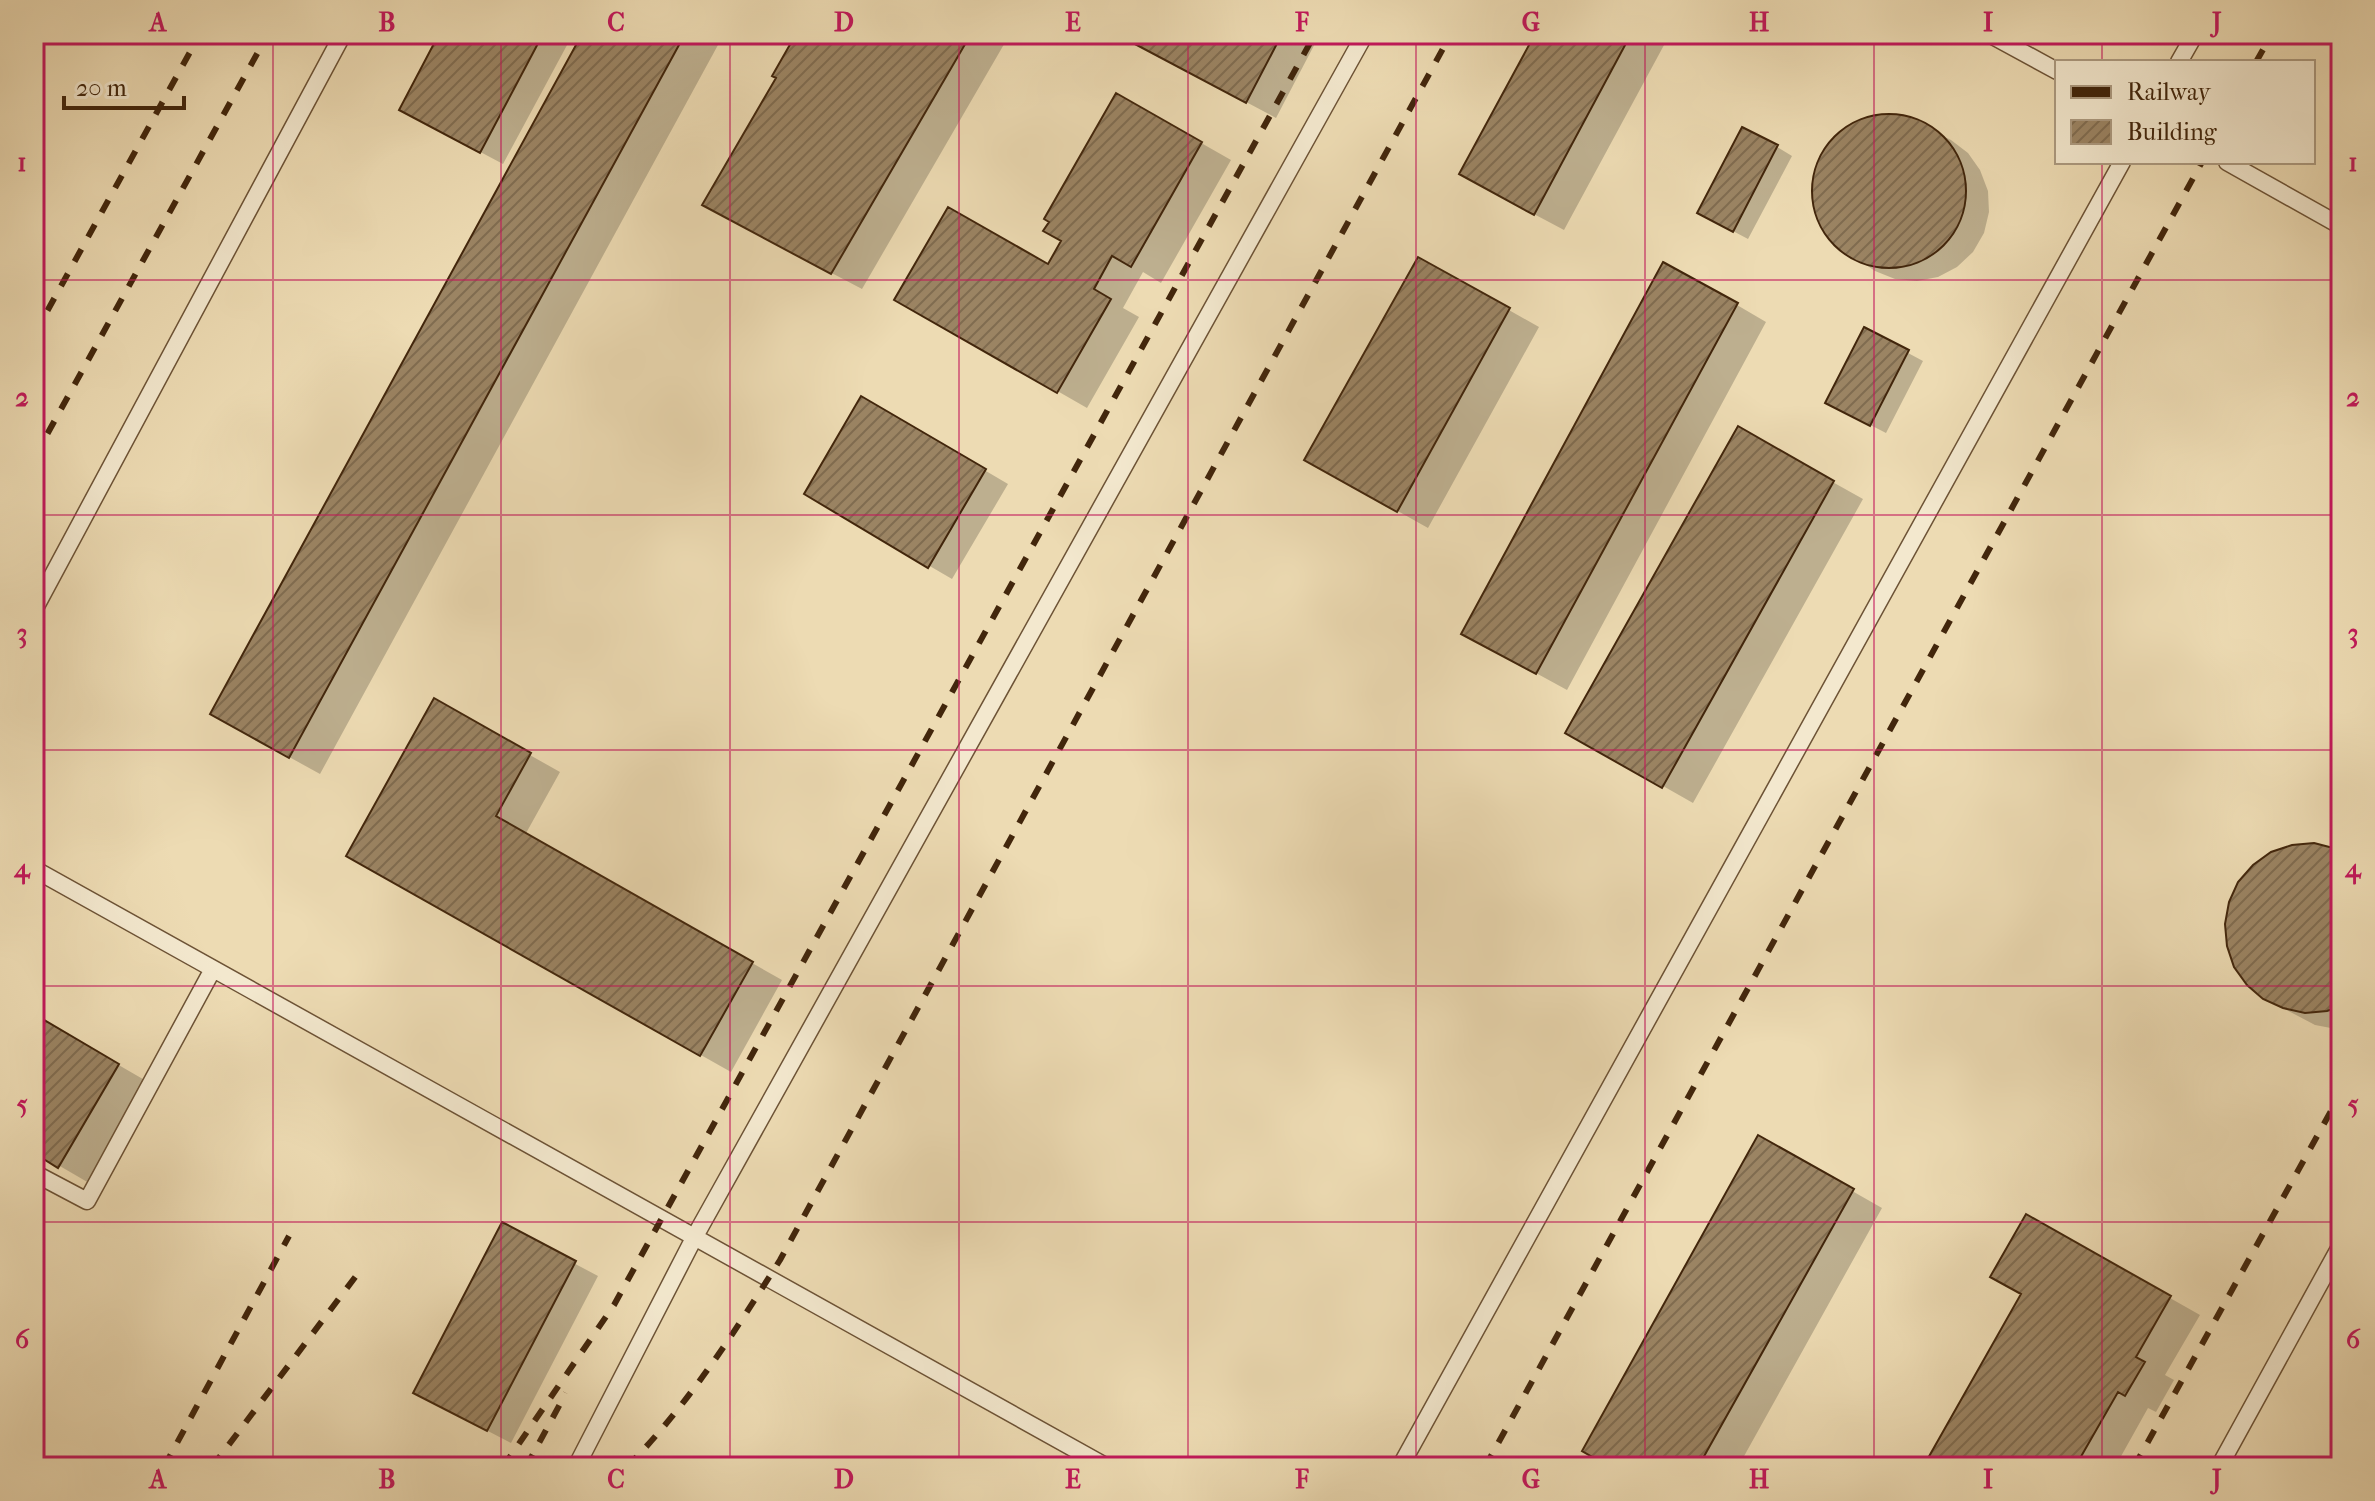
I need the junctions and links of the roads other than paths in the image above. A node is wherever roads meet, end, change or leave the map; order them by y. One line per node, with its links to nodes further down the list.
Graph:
1 (343, 34): 10 (lane)
2 (1365, 34): 14 (lane)
3 (1989, 34): 6 (lane)
4 (2195, 34): 5 (lane)
5 (2180, 60)
6 (2055, 70)
7 (2121, 164): 18 (lane)
8 (2231, 164): 9 (lane)
9 (2341, 226)
10 (34, 610)
11 (34, 869): 12 (lane)
12 (213, 969): 13 (lane); 14 (lane)
13 (34, 1173)
14 (694, 1238): 16 (lane); 17 (lane)
15 (2341, 1245): 19 (lane)
16 (576, 1467)
17 (1107, 1467)
18 (1400, 1467)
19 (2219, 1467)

